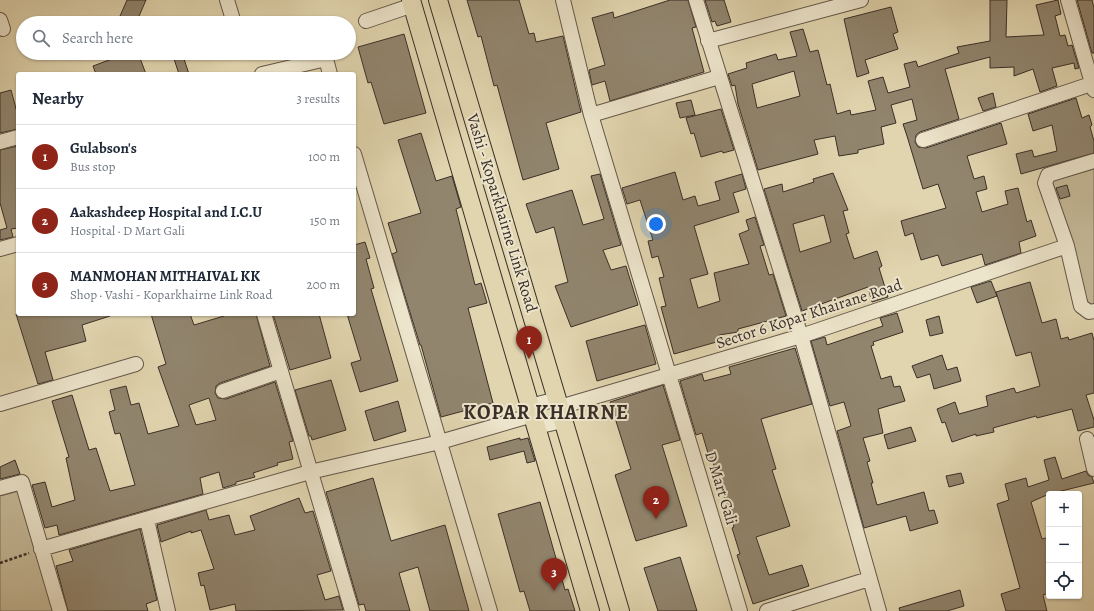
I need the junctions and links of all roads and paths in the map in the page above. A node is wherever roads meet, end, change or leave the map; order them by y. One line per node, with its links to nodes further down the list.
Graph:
1 (227, 0): 8 (street)
2 (438, 0): 34 (main road, Vashi - Koparkhairne Link Road)
3 (563, 0): 17 (street, D Mart Gali)
4 (696, 0): 10 (street)
5 (861, 0): 10 (street)
6 (1068, 0): 16 (street)
7 (412, 2): 9 (street); 35 (main road, Vashi - Koparkhairne Link Road)
8 (232, 16)
9 (366, 21)
10 (708, 41): 15 (street)
11 (322, 60): 13 (street)
12 (326, 60): 14 (street)
13 (271, 72)
14 (329, 72)
15 (719, 77): 17 (street); 28 (street)
16 (1093, 85): 19 (street)
17 (591, 114): 31 (street, D Mart Gali)
18 (16, 137): 20 (street)
19 (923, 140)
20 (0, 142)
21 (1094, 161): 24 (street)
22 (356, 170): 37 (street)
23 (16, 245): 25 (street)
24 (1067, 246): 26 (street); 28 (street, Sector 6 Kopar Khairane Road)
25 (0, 249)
26 (1094, 311)
27 (265, 316): 30 (street)
28 (801, 336): 31 (street, Sector 6 Kopar Khairane Road); 44 (street)
29 (136, 364): 33 (street)
30 (281, 371): 32 (street); 39 (street)
31 (670, 375): 34 (street, Sector 6 Kopar Khairane Road); 51 (street, D Mart Gali)
32 (223, 391)
33 (0, 404)
34 (560, 409): 35 (street); 35 (street); 50 (main road, Vashi - Koparkhairne Link Road)
35 (533, 416): 37 (street); 49 (main road, Vashi - Koparkhairne Link Road)
36 (1086, 439): 38 (street)
37 (440, 442): 39 (street); 48 (street)
38 (1094, 469)
39 (310, 472): 41 (street); 47 (street)
40 (0, 488): 42 (street)
41 (147, 520): 42 (street); 46 (street)
42 (41, 549): 43 (path); 45 (street)
43 (0, 563)
44 (869, 579): 52 (street); 53 (street)
45 (60, 611)
46 (168, 611)
47 (352, 611)
48 (490, 611)
49 (590, 611)
50 (620, 611)
51 (740, 611)
52 (767, 611)
53 (878, 611)

